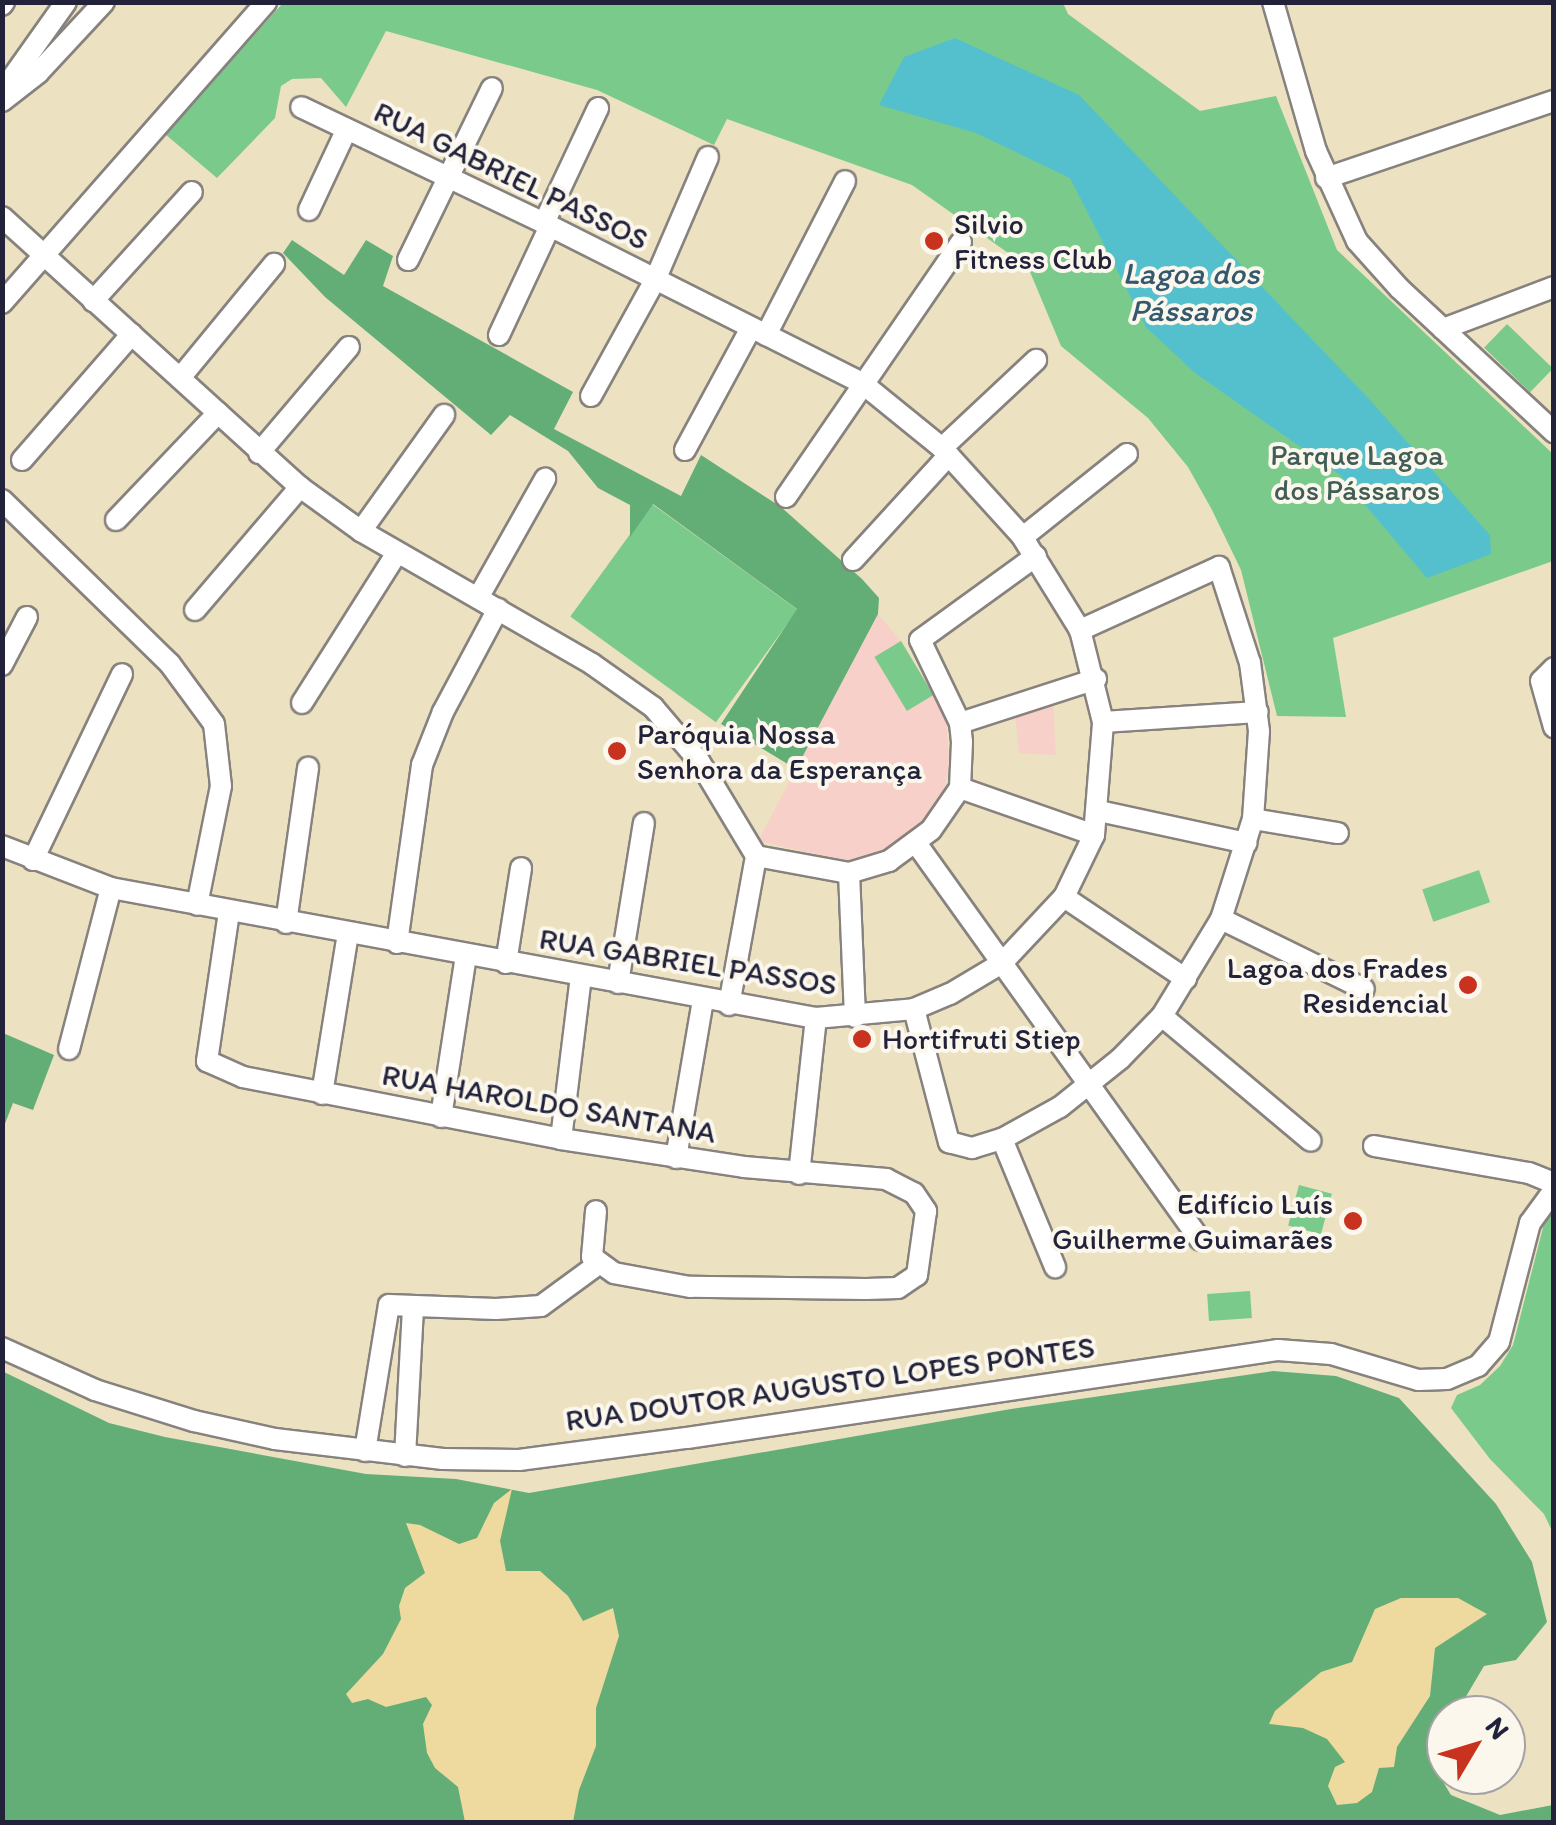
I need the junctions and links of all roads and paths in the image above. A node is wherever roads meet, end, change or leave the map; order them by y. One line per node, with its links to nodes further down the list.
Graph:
1 (66, 2): 6 (street)
2 (104, 2): 7 (street)
3 (266, 2): 21 (street)
4 (1273, 2): 14 (street)
5 (492, 88): 13 (street)
6 (2, 92)
7 (2, 100)
8 (1554, 102): 14 (street)
9 (301, 108): 11 (street, RUA GABRIEL PASSOS)
10 (598, 108): 19 (street)
11 (346, 130): 13 (street, RUA GABRIEL PASSOS); 17 (street)
12 (708, 157): 24 (street)
13 (448, 178): 19 (street, RUA GABRIEL PASSOS); 22 (street)
14 (1326, 178): 28 (street)
15 (845, 181): 29 (street)
16 (192, 192): 26 (street)
17 (309, 210)
18 (2, 216): 21 (street)
19 (547, 224): 24 (street, RUA GABRIEL PASSOS); 31 (street)
20 (962, 242): 35 (street)
21 (43, 255): 26 (street); 27 (street)
22 (408, 260)
23 (274, 264): 34 (street)
24 (655, 280): 29 (street, RUA GABRIEL PASSOS); 36 (street)
25 (1554, 287): 28 (street)
26 (93, 301): 30 (street)
27 (2, 302)
28 (1443, 328): 39 (street)
29 (758, 332): 35 (street, RUA GABRIEL PASSOS); 40 (street)
30 (132, 334): 34 (street); 44 (street)
31 (499, 335)
32 (349, 347): 42 (street)
33 (1036, 360): 41 (street)
34 (180, 378): 37 (street)
35 (862, 383): 41 (street, RUA GABRIEL PASSOS); 47 (street)
36 (591, 396)
37 (218, 414): 42 (street); 49 (street)
38 (444, 415): 50 (street)
39 (1554, 432)
40 (685, 450)
41 (946, 451): 51 (street, RUA GABRIEL PASSOS); 54 (street)
42 (260, 453): 46 (street)
43 (1127, 454): 51 (street)
44 (22, 460)
45 (545, 479): 55 (street)
46 (300, 487): 50 (street); 56 (street)
47 (786, 497)
48 (2, 500): 85 (street)
49 (116, 520)
50 (362, 531): 52 (street)
51 (1023, 537): 53 (street, RUA GABRIEL PASSOS)
52 (397, 552): 55 (street); 64 (street)
53 (1036, 556): 59 (street, RUA GABRIEL PASSOS); 67 (street)
54 (854, 560)
55 (478, 598): 57 (street)
56 (195, 610)
57 (498, 610): 79 (street); 90 (street)
58 (27, 616): 60 (street)
59 (1080, 630): 63 (street, RUA GABRIEL PASSOS); 65 (street)
60 (2, 665)
61 (122, 674): 80 (street)
62 (1547, 675): 68 (street)
63 (1096, 679): 66 (street, RUA GABRIEL PASSOS); 67 (street)
64 (302, 704)
65 (1258, 712): 66 (street); 72 (street)
66 (1103, 722): 71 (street, RUA GABRIEL PASSOS)
67 (960, 723): 70 (street)
68 (1554, 727)
69 (308, 768): 88 (street)
70 (960, 788): 75 (street); 77 (street)
71 (1099, 811): 75 (street, RUA GABRIEL PASSOS); 76 (street)
72 (1253, 819): 74 (street); 76 (street)
73 (644, 823): 96 (street)
74 (1338, 832)
75 (1094, 835): 84 (street, RUA GABRIEL PASSOS)
76 (1247, 843): 87 (street)
77 (916, 844): 82 (street); 92 (street)
78 (3, 848): 80 (street, RUA GABRIEL PASSOS)
79 (756, 856): 82 (street); 99 (street)
80 (33, 860): 83 (street, RUA GABRIEL PASSOS)
81 (521, 868): 93 (street)
82 (848, 873): 102 (street)
83 (111, 888): 85 (street, RUA GABRIEL PASSOS); 104 (street)
84 (1064, 897): 92 (street, RUA GABRIEL PASSOS); 95 (street)
85 (197, 905): 86 (street, RUA GABRIEL PASSOS)
86 (230, 912): 88 (street, RUA GABRIEL PASSOS); 106 (street, RUA HAROLDO SANTANA)
87 (1221, 919): 95 (street); 97 (street)
88 (286, 923): 89 (street, RUA GABRIEL PASSOS)
89 (348, 934): 90 (street, RUA GABRIEL PASSOS); 106 (street)
90 (397, 943): 91 (street, RUA GABRIEL PASSOS)
91 (466, 955): 93 (street, RUA GABRIEL PASSOS); 107 (street)
92 (1002, 962): 100 (street, RUA GABRIEL PASSOS); 105 (street)
93 (506, 963): 94 (street, RUA GABRIEL PASSOS)
94 (580, 977): 96 (street, RUA GABRIEL PASSOS); 109 (street)
95 (1186, 979): 101 (street)
96 (618, 983): 98 (street, RUA GABRIEL PASSOS)
97 (1364, 989)
98 (703, 1000): 99 (street, RUA GABRIEL PASSOS); 112 (street)
99 (728, 1004): 103 (street, RUA GABRIEL PASSOS)
100 (914, 1009): 102 (street, RUA GABRIEL PASSOS); 108 (street)
101 (1162, 1016): 105 (street); 110 (street)
102 (855, 1017): 103 (street, RUA GABRIEL PASSOS)
103 (816, 1018): 113 (street)
104 (69, 1049)
105 (1089, 1086): 108 (street); 116 (street)
106 (322, 1094): 107 (street, RUA HAROLDO SANTANA)
107 (441, 1118): 109 (street, RUA HAROLDO SANTANA)
108 (1002, 1138): 118 (street)
109 (561, 1139): 112 (street, RUA HAROLDO SANTANA)
110 (1311, 1141)
111 (1374, 1146): 114 (street)
112 (676, 1158): 113 (street, RUA HAROLDO SANTANA)
113 (799, 1174): 117 (street, RUA HAROLDO SANTANA)
114 (1554, 1186): 124 (street, RUA DOUTOR AUGUSTO LOPES PONTES)
115 (596, 1211): 117 (street)
116 (1200, 1240)
117 (598, 1265): 119 (street)
118 (1054, 1267)
119 (413, 1307): 121 (street); 122 (street)
120 (2, 1348): 123 (street, RUA DOUTOR AUGUSTO LOPES PONTES)
121 (378, 1376): 122 (street); 123 (street)
122 (408, 1380): 124 (street)
123 (365, 1451): 124 (street, RUA DOUTOR AUGUSTO LOPES PONTES)
124 (404, 1456)

